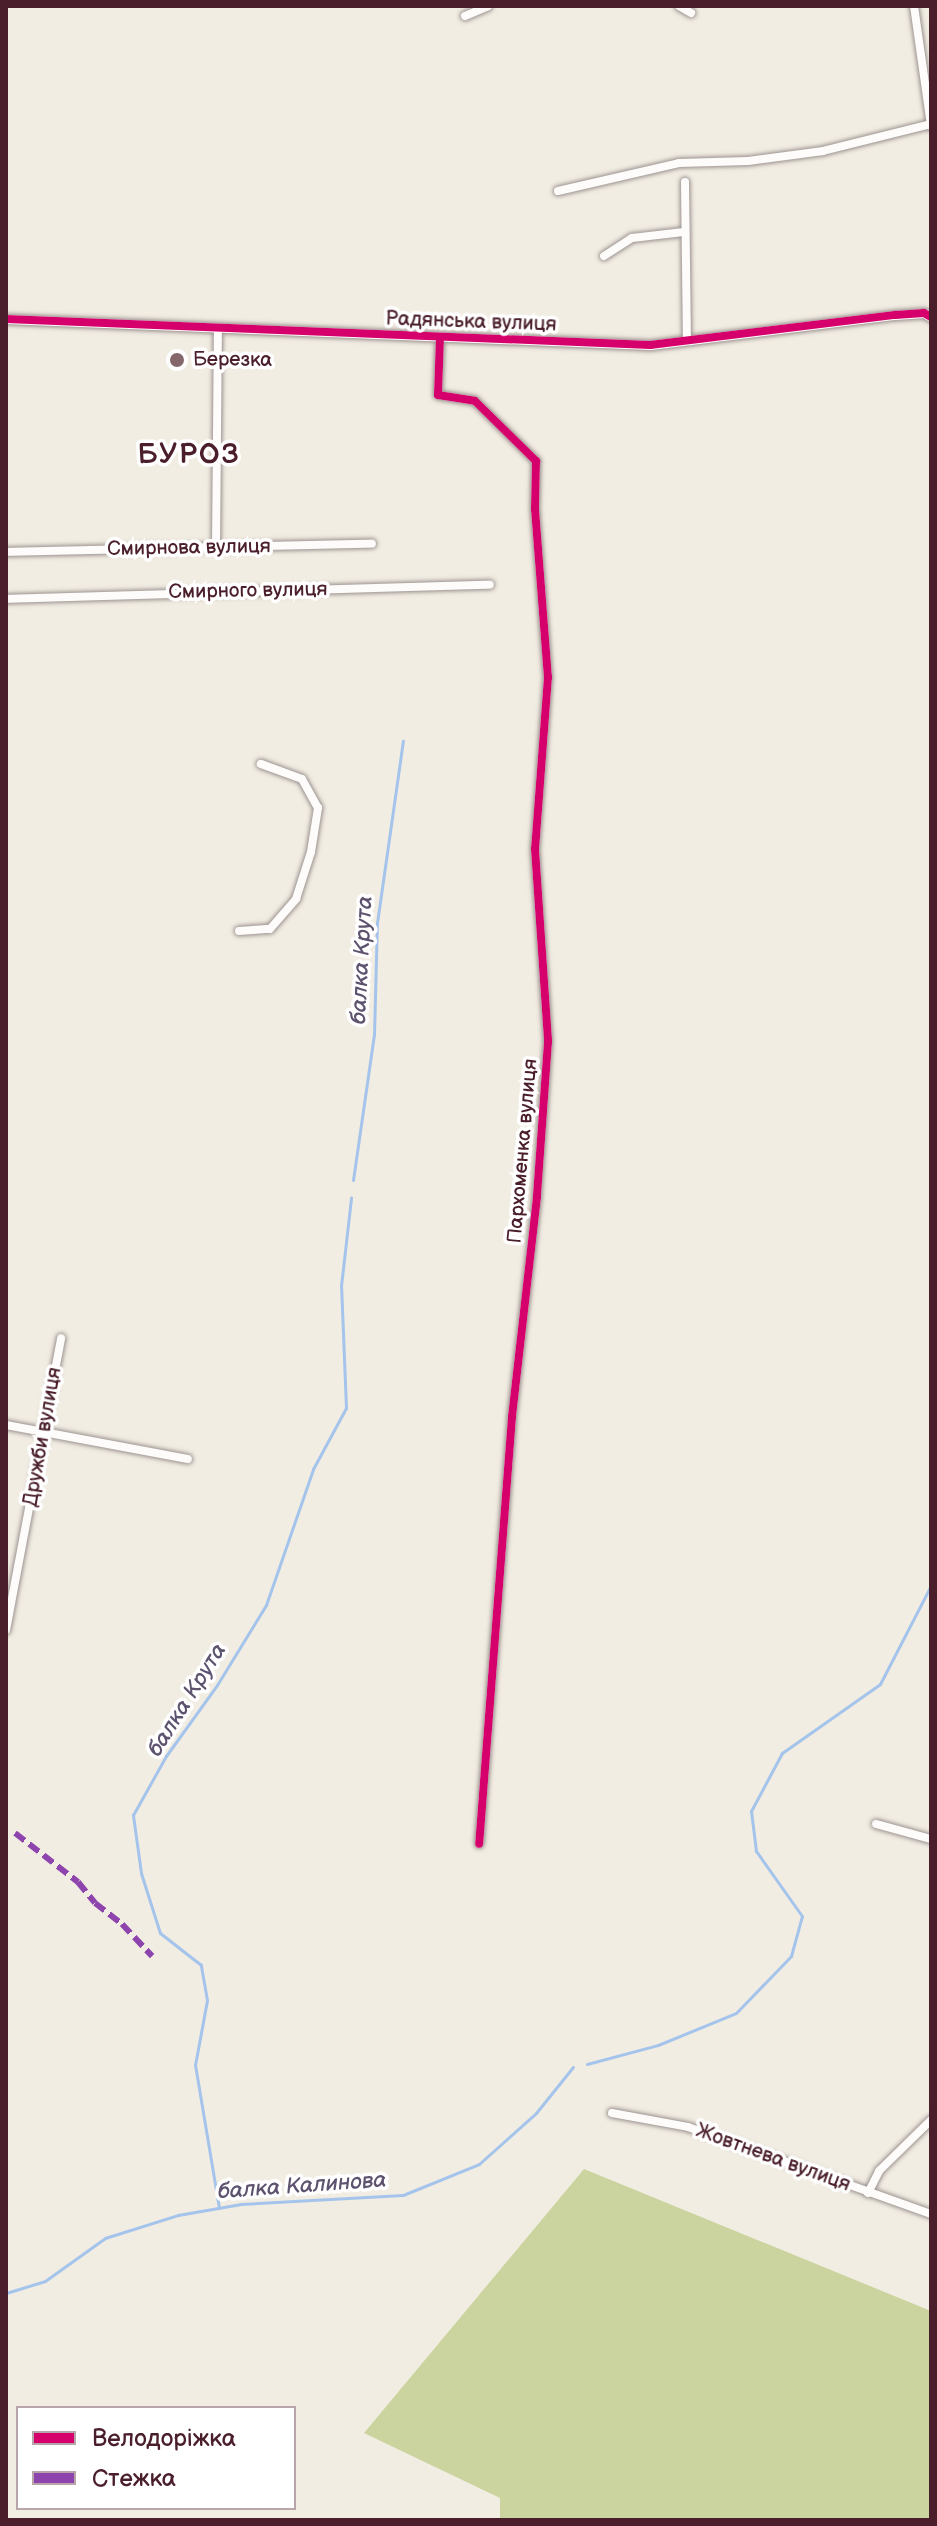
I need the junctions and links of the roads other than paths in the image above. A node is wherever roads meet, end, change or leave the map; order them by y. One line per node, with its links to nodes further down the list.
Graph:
1 (488, 6): 5 (street)
2 (679, 6): 4 (street)
3 (914, 6): 6 (street)
4 (691, 13)
5 (465, 16)
6 (931, 126): 8 (street)
7 (685, 182): 9 (street)
8 (558, 191)
9 (684, 232): 10 (street); 15 (street)
10 (604, 256)
11 (931, 317): 15 (street, Радянська вулиця)
12 (6, 319): 13 (street, Радянська вулиця)
13 (218, 328): 14 (street, Радянська вулиця); 17 (street)
14 (440, 337): 15 (street, Радянська вулиця); 30 (street, Пархоменка вулиця)
15 (687, 341)
16 (372, 544): 17 (street, Смирнова вулиця)
17 (216, 547): 18 (street, Смирнова вулиця)
18 (6, 552)
19 (490, 585): 20 (street, Смирного вулиця)
20 (6, 599)
21 (261, 764): 22 (street)
22 (239, 931)
23 (61, 1338): 25 (street, Дружби вулиця)
24 (6, 1425): 25 (street)
25 (44, 1432): 26 (street); 27 (street, Дружби вулиця)
26 (188, 1459)
27 (6, 1630)
28 (876, 1824): 29 (street)
29 (931, 1839)
30 (479, 1844)
31 (612, 2113): 33 (street, Жовтнева вулиця)
32 (931, 2120): 33 (street)
33 (868, 2193): 34 (street, Жовтнева вулиця)
34 (931, 2214)

